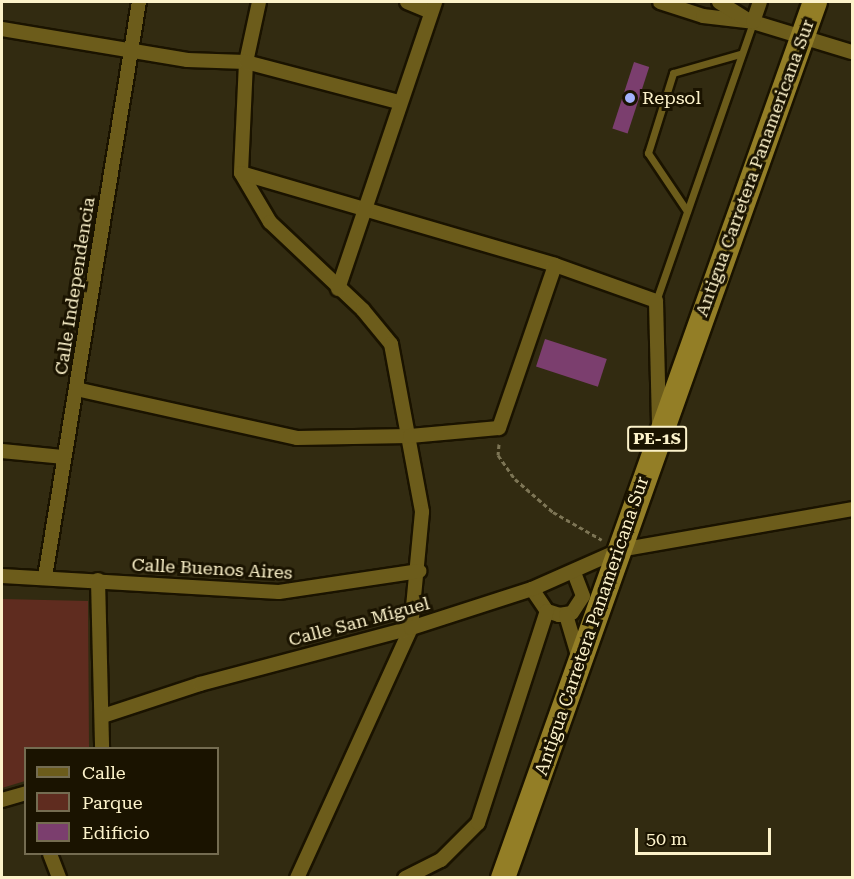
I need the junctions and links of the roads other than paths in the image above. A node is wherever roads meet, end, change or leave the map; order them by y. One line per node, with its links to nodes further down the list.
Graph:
1 (139, 2): 12 (street, Calle Independencia)
2 (259, 2): 15 (street)
3 (407, 2): 8 (street)
4 (660, 2): 9 (street)
5 (719, 2): 9 (street)
6 (760, 2): 9 (street)
7 (815, 2): 11 (highway, Antigua Carretera Panamericana Sur / PE-1S)
8 (433, 7): 16 (street)
9 (753, 22): 11 (street); 14 (lane)
10 (2, 29): 12 (street)
11 (802, 39): 13 (street); 24 (highway, Antigua Carretera Panamericana Sur / PE-1S)
12 (133, 51): 15 (street); 23 (street, Calle Independencia)
13 (852, 52)
14 (740, 54): 19 (lane); 19 (lane)
15 (246, 62): 16 (street); 17 (street)
16 (399, 102): 18 (street)
17 (241, 173): 18 (street); 21 (street)
18 (363, 209): 20 (street); 21 (street)
19 (687, 211): 22 (lane)
20 (555, 265): 22 (street); 25 (street)
21 (338, 289): 25 (street)
22 (656, 302): 24 (street)
23 (76, 389): 25 (street); 27 (street, Calle Independencia)
24 (659, 432): 29 (highway, Antigua Carretera Panamericana Sur / PE-1S)
25 (410, 436): 30 (street)
26 (2, 451): 27 (street)
27 (63, 457): 33 (street, Calle Independencia)
28 (852, 509): 29 (street, Calle San Miguel)
29 (620, 550): 31 (street, Calle San Miguel); 39 (highway, Antigua Carretera Panamericana Sur / PE-1S)
30 (419, 571): 34 (street, Calle Buenos Aires); 38 (street)
31 (574, 572): 35 (street, Calle San Miguel); 37 (street)
32 (2, 576): 33 (street, Calle Buenos Aires)
33 (45, 577): 34 (street, Calle Buenos Aires)
34 (98, 580): 40 (street)
35 (532, 589): 36 (street); 38 (street, Calle San Miguel)
36 (547, 611): 37 (street); 47 (street)
37 (566, 615): 39 (street)
38 (411, 628): 40 (street, Calle San Miguel); 46 (street)
39 (580, 662): 48 (highway, Antigua Carretera Panamericana Sur / PE-1S)
40 (103, 716): 41 (street)
41 (102, 747)
42 (24, 794): 43 (street)
43 (2, 801)
44 (50, 855): 45 (street)
45 (59, 878)
46 (297, 878)
47 (405, 878)
48 (503, 878)

